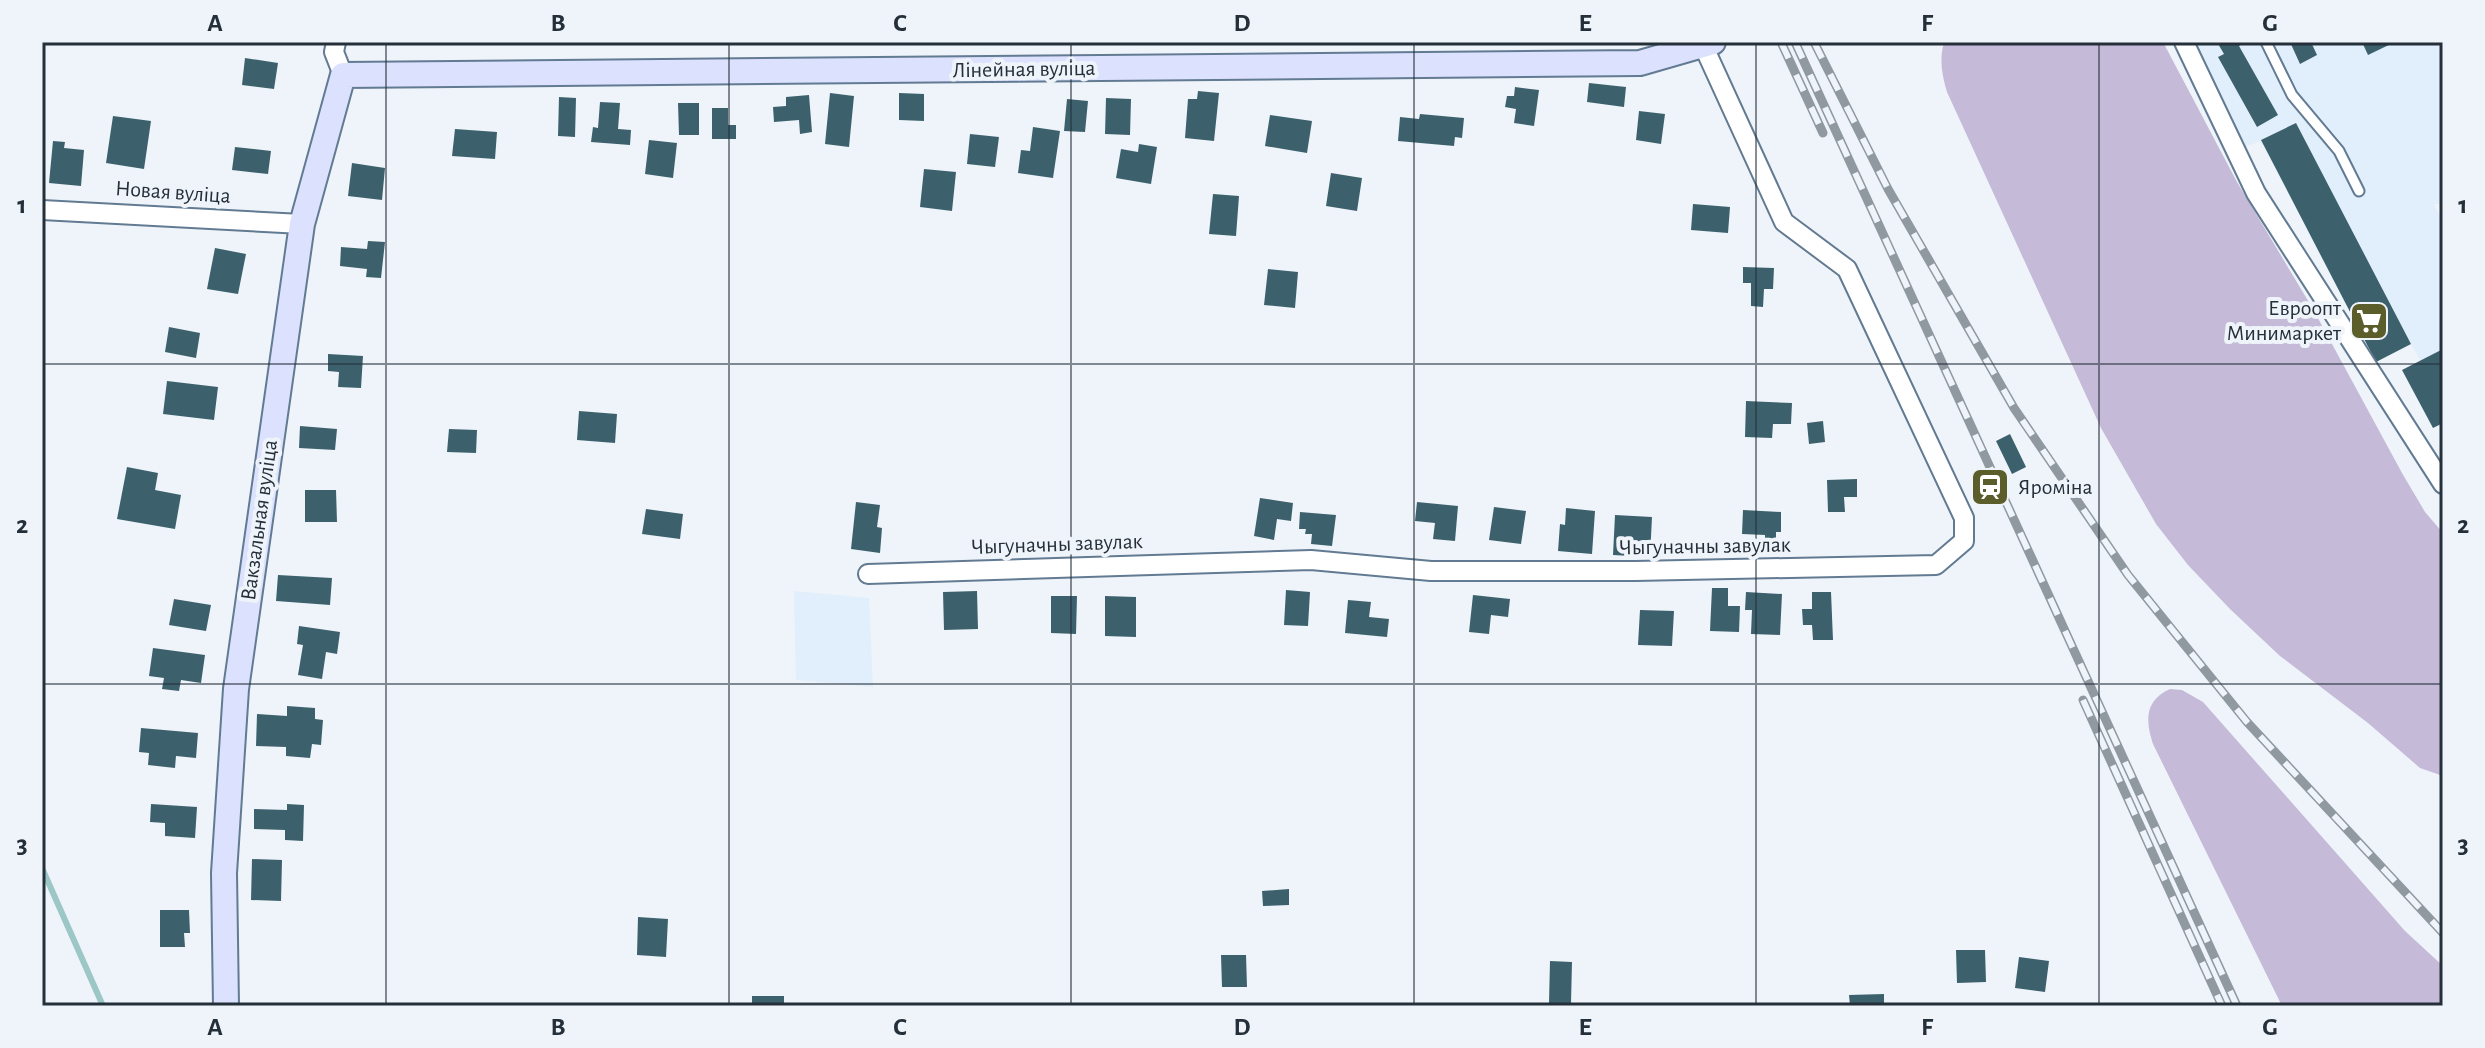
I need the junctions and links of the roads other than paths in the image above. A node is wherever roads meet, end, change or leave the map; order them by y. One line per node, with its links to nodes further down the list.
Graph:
1 (336, 42): 5 (street, Вакзальная вуліца)
2 (2184, 42): 9 (street)
3 (2266, 42): 6 (lane)
4 (1708, 44): 5 (street, Лінейная вуліца); 10 (street, Чыгуначны завулак)
5 (343, 75): 8 (street, Вакзальная вуліца)
6 (2359, 191)
7 (42, 210): 8 (street, Новая вуліца)
8 (302, 224): 11 (street, Вакзальная вуліца)
9 (2443, 484)
10 (868, 574)
11 (226, 1006)

